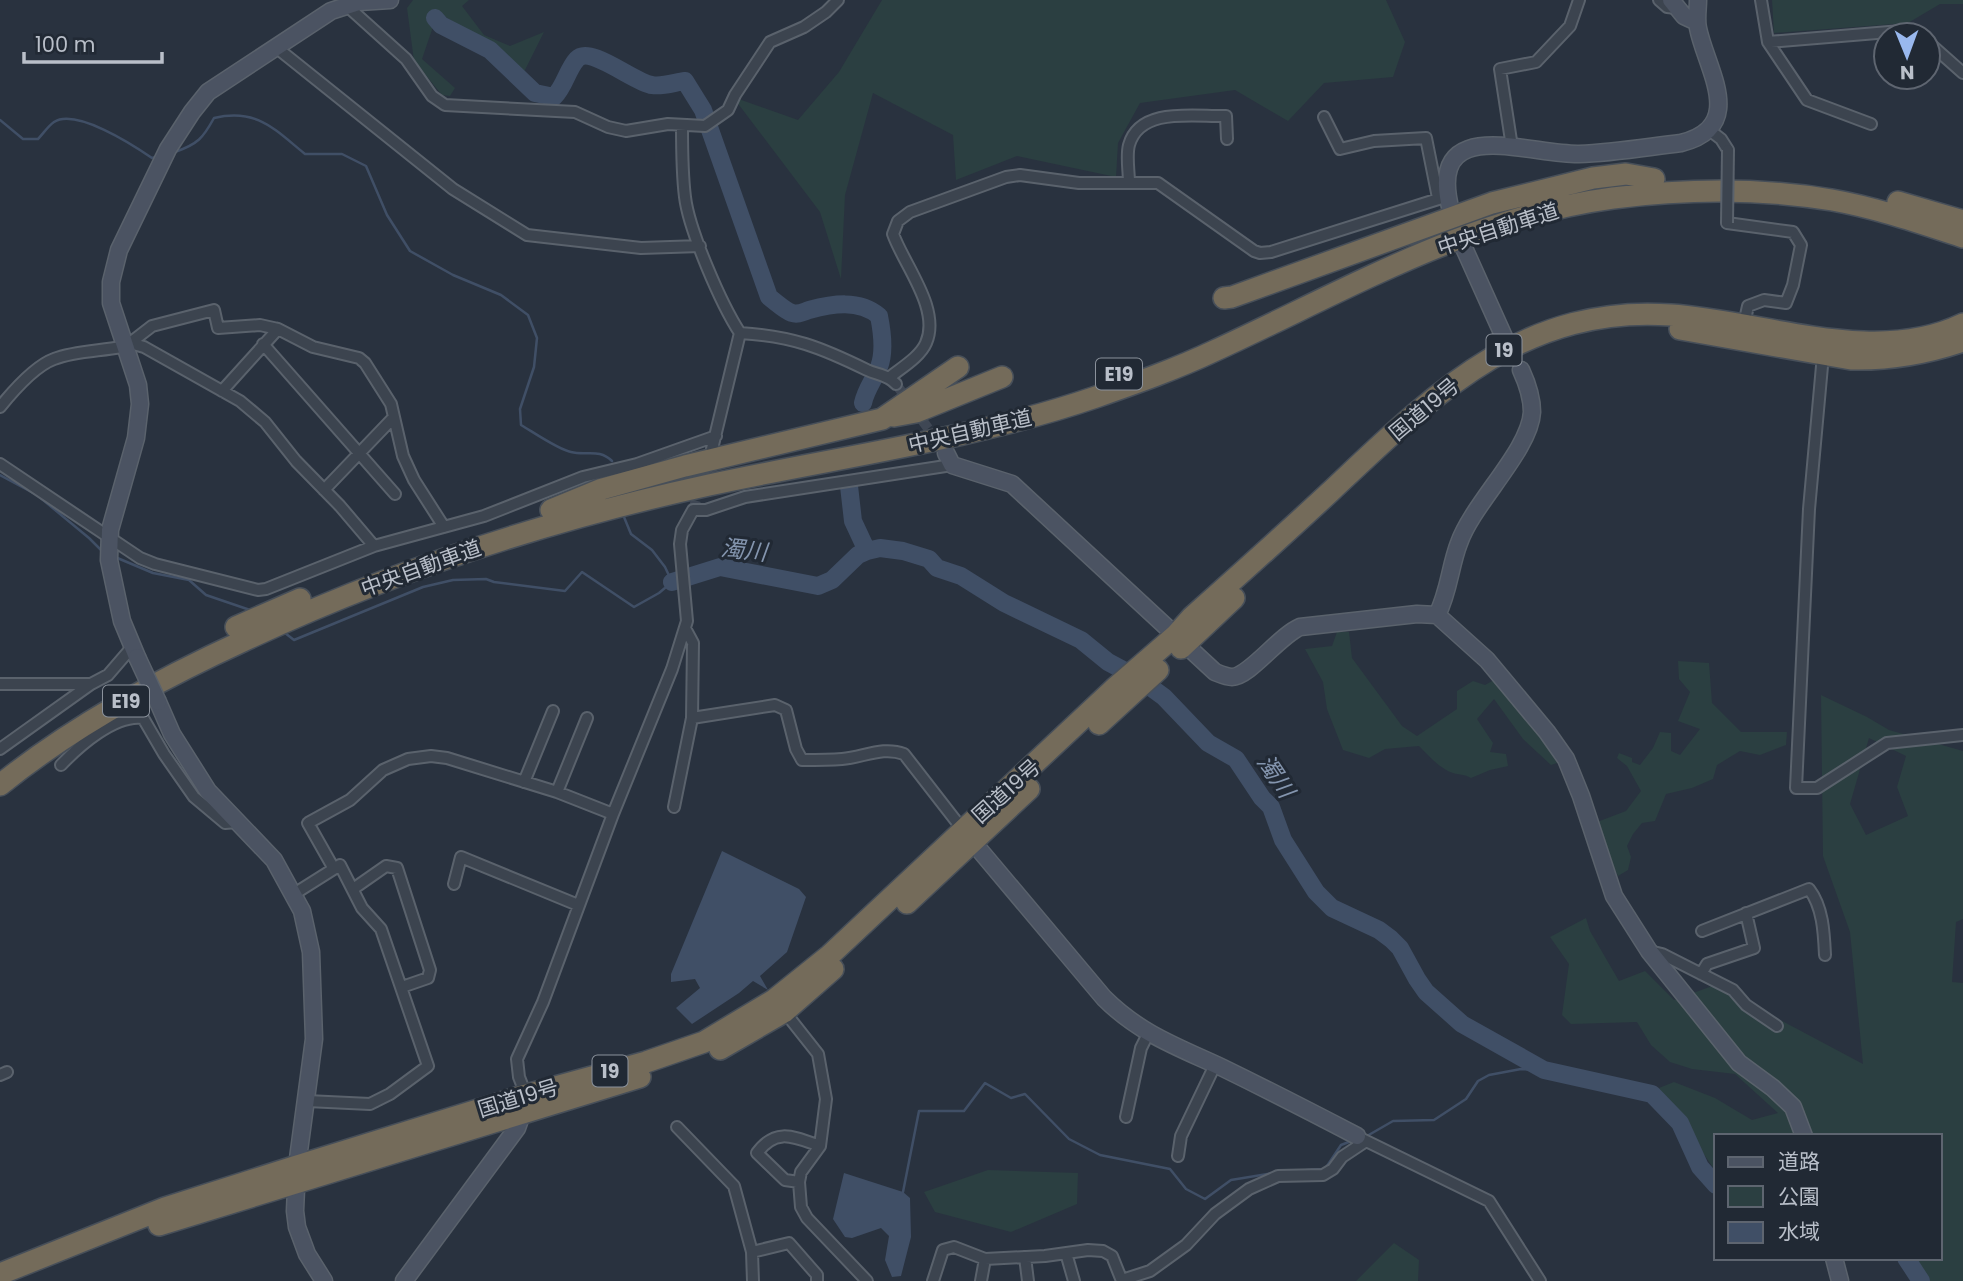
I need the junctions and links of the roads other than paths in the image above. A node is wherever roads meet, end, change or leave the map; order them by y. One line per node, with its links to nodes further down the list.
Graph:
1 (390, 0): 8 (street)
2 (838, 0): 17 (street)
3 (1579, 0): 20 (street)
4 (1658, 0): 7 (street)
5 (1698, 0): 9 (street)
6 (1761, 0): 11 (street)
7 (1673, 4): 9 (street)
8 (346, 5): 12 (street); 17 (street)
9 (1696, 22): 18 (street)
10 (1872, 33): 11 (street)
11 (1768, 42): 16 (street)
12 (278, 46): 27 (street); 37 (street)
13 (1942, 55): 14 (street)
14 (1963, 73)
15 (1324, 117): 24 (street)
16 (1871, 124)
17 (682, 126): 27 (street)
18 (1708, 129): 20 (street); 31 (street, bridge)
19 (1227, 139): 22 (street)
20 (1512, 147): 24 (street)
21 (1654, 179): 25 (highway, 中央自動車道 / E19); 30 (highway); 53 (highway, 中央自動車道 / E19)
22 (1129, 183): 24 (street); 34 (street)
23 (1748, 192): 26 (highway, 中央自動車道 / E19); 29 (highway); 58 (highway, 中央自動車道 / E19)
24 (1446, 202)
25 (1963, 221)
26 (1963, 237)
27 (700, 246): 34 (street)
28 (1464, 248): 35 (street)
29 (1963, 252)
30 (1224, 298)
31 (1744, 324): 33 (highway, 国道19号 / 19); 60 (highway, 国道19号 / 19)
32 (278, 329): 36 (street); 37 (street); 44 (street)
33 (1962, 332): 38 (highway, 国道19号 / 19)
34 (740, 333): 46 (street)
35 (1504, 337)
36 (262, 344): 42 (street); 48 (street)
37 (128, 345): 42 (street); 43 (street); 56 (street)
38 (1823, 355): 60 (highway, 国道19号 / 19); 67 (street)
39 (958, 367): 45 (highway)
40 (1521, 370): 57 (street)
41 (1002, 377): 45 (highway)
42 (222, 391): 51 (street)
43 (0, 407)
44 (394, 417): 48 (street); 54 (street)
45 (882, 419): 53 (highway)
46 (716, 436): 47 (street); 54 (street)
47 (712, 449)
48 (359, 453): 51 (street); 52 (street)
49 (949, 459): 59 (street); 60 (street)
50 (0, 464): 56 (street)
51 (324, 489): 55 (street)
52 (395, 494)
53 (551, 510): 58 (highway, 中央自動車道 / E19)
54 (444, 527): 55 (street)
55 (374, 547): 56 (street)
56 (109, 548): 61 (street)
57 (1437, 615): 60 (street); 85 (street)
58 (264, 623): 70 (highway, 中央自動車道 / E19); 72 (highway, 中央自動車道 / E19)
59 (686, 630): 66 (street); 75 (street)
60 (1181, 639): 77 (highway, 国道19号 / 19)
61 (135, 651): 63 (street); 76 (street, bridge)
62 (0, 684): 63 (street)
63 (91, 684): 68 (street)
64 (553, 711): 71 (street)
65 (587, 718): 73 (street)
66 (692, 718): 74 (street); 77 (street)
67 (1963, 734)
68 (0, 749)
69 (61, 765): 76 (street)
70 (0, 767)
71 (524, 782): 73 (street); 78 (street)
72 (0, 785)
73 (557, 792): 75 (street)
74 (674, 807)
75 (613, 814): 82 (street)
76 (237, 822): 81 (street)
77 (968, 836): 89 (highway, 国道19号 / 19); 91 (street)
78 (334, 869): 80 (street); 81 (street)
79 (454, 884): 82 (street)
80 (352, 889): 88 (street); 88 (street)
81 (294, 894): 93 (street)
82 (578, 905): 94 (street)
83 (1746, 913): 84 (street); 86 (street); 87 (street)
84 (1702, 930)
85 (1649, 951): 87 (street); 97 (street)
86 (1825, 955)
87 (1701, 974): 90 (street)
88 (402, 987): 93 (street)
89 (779, 1006): 94 (highway, 国道19号 / 19); 99 (street)
90 (1777, 1027)
91 (1148, 1034): 92 (street); 95 (street)
92 (1215, 1065): 98 (street); 100 (street)
93 (307, 1101): 101 (street)
94 (524, 1105): 101 (highway, 国道19号 / 19); 111 (street)
95 (1126, 1117)
96 (677, 1127): 103 (street)
97 (1803, 1134)
98 (1362, 1139): 119 (street); 120 (street)
99 (820, 1146): 102 (street); 102 (street)
100 (1178, 1156)
101 (296, 1175): 108 (highway, 国道19号 / 19); 109 (highway, 国道19号 / 19); 110 (street)
102 (799, 1182): 114 (street)
103 (752, 1252): 112 (street); 113 (street)
104 (1066, 1253): 105 (street); 118 (street); 119 (street)
105 (1025, 1256): 106 (street); 117 (street)
106 (985, 1259): 115 (street); 116 (street)
107 (1835, 1260): 121 (street)
108 (0, 1274)
109 (15, 1281)
110 (324, 1281)
111 (404, 1281)
112 (753, 1281)
113 (817, 1281)
114 (867, 1281)
115 (933, 1281)
116 (981, 1281)
117 (1028, 1281)
118 (1074, 1281)
119 (1122, 1281)
120 (1540, 1281)
121 (1840, 1281)

